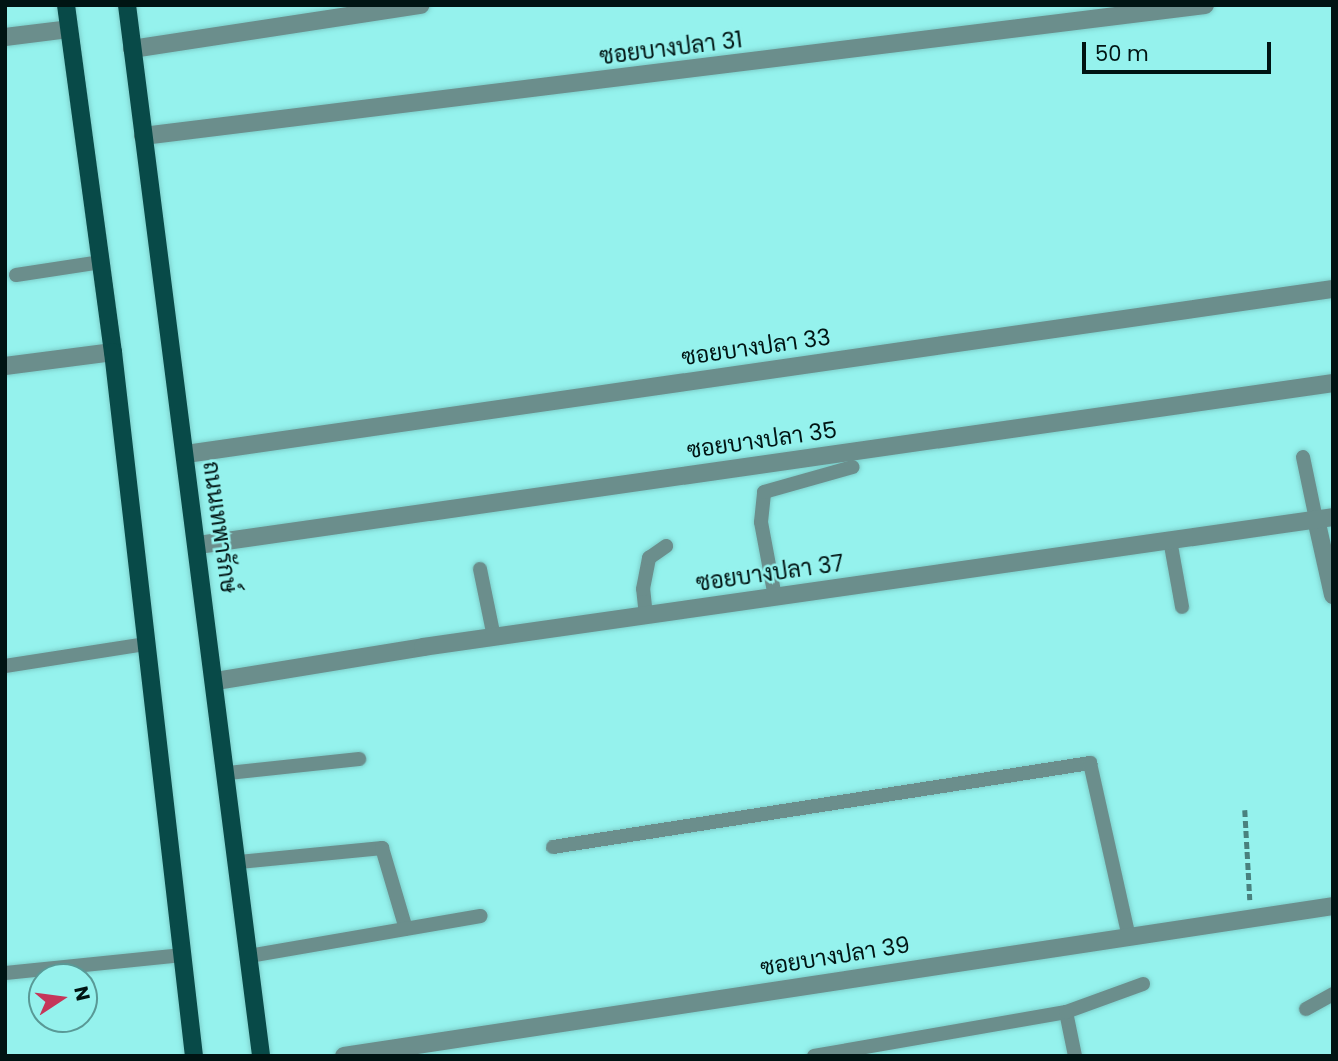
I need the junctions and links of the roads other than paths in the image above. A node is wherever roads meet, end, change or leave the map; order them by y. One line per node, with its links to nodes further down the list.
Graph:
1 (66, 5): 5 (main road)
2 (127, 5): 7 (main road, ถนนเทพารักษ์)
3 (421, 5): 7 (street)
4 (1205, 5): 8 (street, ซอยบางปลา 31)
5 (69, 29): 6 (street); 9 (main road)
6 (5, 37)
7 (132, 49): 8 (main road, ถนนเทพารักษ์)
8 (142, 136): 15 (main road, ถนนเทพารักษ์)
9 (100, 262): 10 (lane); 12 (main road)
10 (16, 275)
11 (1333, 289): 15 (street, ซอยบางปลา 33)
12 (113, 352): 13 (street); 28 (main road)
13 (5, 366)
14 (1333, 383): 20 (street, ซอยบางปลา 35)
15 (186, 454): 20 (main road, ถนนเทพารักษ์)
16 (1303, 457): 18 (lane)
17 (853, 467): 24 (lane)
18 (1324, 518): 19 (street, ซอยบางปลา 37); 23 (street)
19 (1170, 540): 24 (street, ซอยบางปลา 37); 25 (lane)
20 (198, 545): 30 (main road, ถนนเทพารักษ์)
21 (666, 546): 26 (lane)
22 (480, 569): 27 (lane)
23 (1333, 595)
24 (775, 597): 26 (street, ซอยบางปลา 37)
25 (1182, 607)
26 (646, 616): 27 (street, ซอยบางปลา 37)
27 (494, 638): 30 (street, ซอยบางปลา 37)
28 (146, 644): 29 (lane); 39 (main road)
29 (5, 666)
30 (216, 681): 32 (main road, ถนนเทพารักษ์)
31 (359, 759): 32 (lane)
32 (228, 773): 34 (main road, ถนนเทพารักษ์)
33 (553, 847): 38 (lane)
34 (239, 862): 37 (lane); 40 (main road, ถนนเทพารักษ์)
35 (1333, 906): 38 (street, ซอยบางปลา 39)
36 (481, 916): 37 (lane)
37 (406, 929): 40 (lane)
38 (1129, 937): 48 (street, ซอยบางปลา 39)
39 (183, 955): 41 (lane); 46 (main road)
40 (249, 956): 47 (main road, ถนนเทพารักษ์)
41 (5, 973)
42 (1143, 984): 45 (lane)
43 (1333, 994): 44 (lane)
44 (1306, 1009)
45 (1066, 1012): 49 (lane); 50 (lane)
46 (194, 1056)
47 (261, 1056)
48 (344, 1056)
49 (814, 1056)
50 (1075, 1056)

